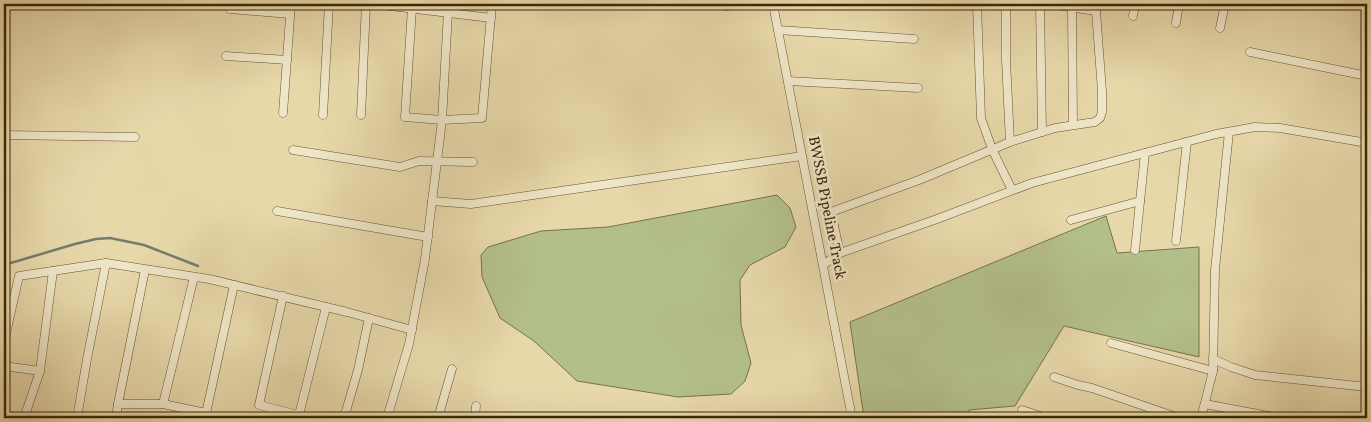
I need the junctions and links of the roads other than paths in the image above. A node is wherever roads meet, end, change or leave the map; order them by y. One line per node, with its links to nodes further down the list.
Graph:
1 (291, 4): 21 (street)
2 (329, 4): 35 (street)
3 (366, 4): 36 (street)
4 (374, 4): 18 (street)
5 (492, 4): 23 (street)
6 (722, 4): 7 (street)
7 (742, 4)
8 (773, 4): 26 (street, BWSSB Pipeline Track)
9 (977, 4): 46 (street)
10 (1006, 4): 43 (street)
11 (1040, 4): 39 (street)
12 (1050, 4): 16 (street)
13 (1135, 4): 22 (street)
14 (1179, 4): 24 (street)
15 (1225, 4): 25 (street)
16 (1072, 7): 17 (street); 38 (street)
17 (1096, 7): 38 (street)
18 (412, 8): 20 (street); 37 (street)
19 (230, 9): 21 (street)
20 (448, 12): 23 (street); 37 (street)
21 (290, 14): 30 (street)
22 (1133, 16)
23 (491, 18): 37 (street)
24 (1176, 23)
25 (1220, 28)
26 (778, 30): 27 (street); 32 (street, BWSSB Pipeline Track)
27 (914, 38)
28 (1250, 52): 31 (street)
29 (226, 56): 30 (street)
30 (287, 60): 34 (street)
31 (1367, 76)
32 (788, 81): 33 (street); 49 (street, BWSSB Pipeline Track)
33 (918, 88)
34 (284, 113)
35 (323, 115)
36 (361, 115)
37 (442, 120): 50 (street)
38 (1073, 125): 39 (street)
39 (1042, 132): 43 (street)
40 (1229, 132): 44 (street); 45 (street); 73 (street)
41 (4, 135): 42 (street)
42 (136, 136)
43 (1010, 142): 46 (street)
44 (1188, 142): 48 (street); 58 (street)
45 (1367, 143)
46 (992, 149): 52 (street); 60 (street)
47 (293, 150): 50 (street)
48 (1145, 153): 52 (street); 54 (street)
49 (802, 156): 53 (street); 62 (street, BWSSB Pipeline Track)
50 (437, 161): 51 (street); 53 (street)
51 (473, 162)
52 (1012, 190): 60 (street)
53 (432, 201): 57 (street)
54 (1140, 201): 56 (street); 59 (street)
55 (277, 211): 57 (street)
56 (1071, 220)
57 (428, 237): 70 (street)
58 (1176, 241)
59 (1135, 250)
60 (840, 253): 62 (street)
61 (106, 263): 63 (street); 64 (street); 88 (street)
62 (822, 266): 95 (street, BWSSB Pipeline Track)
63 (145, 270): 65 (street); 80 (street)
64 (53, 271): 71 (street); 76 (street)
65 (194, 277): 66 (street); 81 (street)
66 (234, 285): 67 (street); 86 (street)
67 (282, 296): 68 (street); 85 (street)
68 (326, 307): 69 (street); 85 (street)
69 (369, 318): 70 (street); 91 (street)
70 (412, 330): 92 (street)
71 (4, 342)
72 (1111, 343): 77 (street)
73 (1213, 359): 77 (street); 79 (street)
74 (4, 366): 76 (street)
75 (452, 369): 93 (street)
76 (40, 371): 87 (street)
77 (1213, 372): 82 (street)
78 (1054, 377): 97 (street)
79 (1367, 387)
80 (118, 404): 81 (street); 89 (street)
81 (163, 404): 86 (street)
82 (1205, 404): 98 (street); 99 (street)
83 (476, 406): 94 (street)
84 (1022, 410): 96 (street)
85 (299, 415): 90 (street)
86 (206, 416)
87 (24, 418)
88 (77, 418)
89 (116, 418)
90 (310, 418)
91 (344, 418)
92 (387, 418)
93 (438, 418)
94 (475, 418)
95 (852, 418)
96 (1047, 418)
97 (1180, 418)
98 (1201, 418)
99 (1279, 418)

